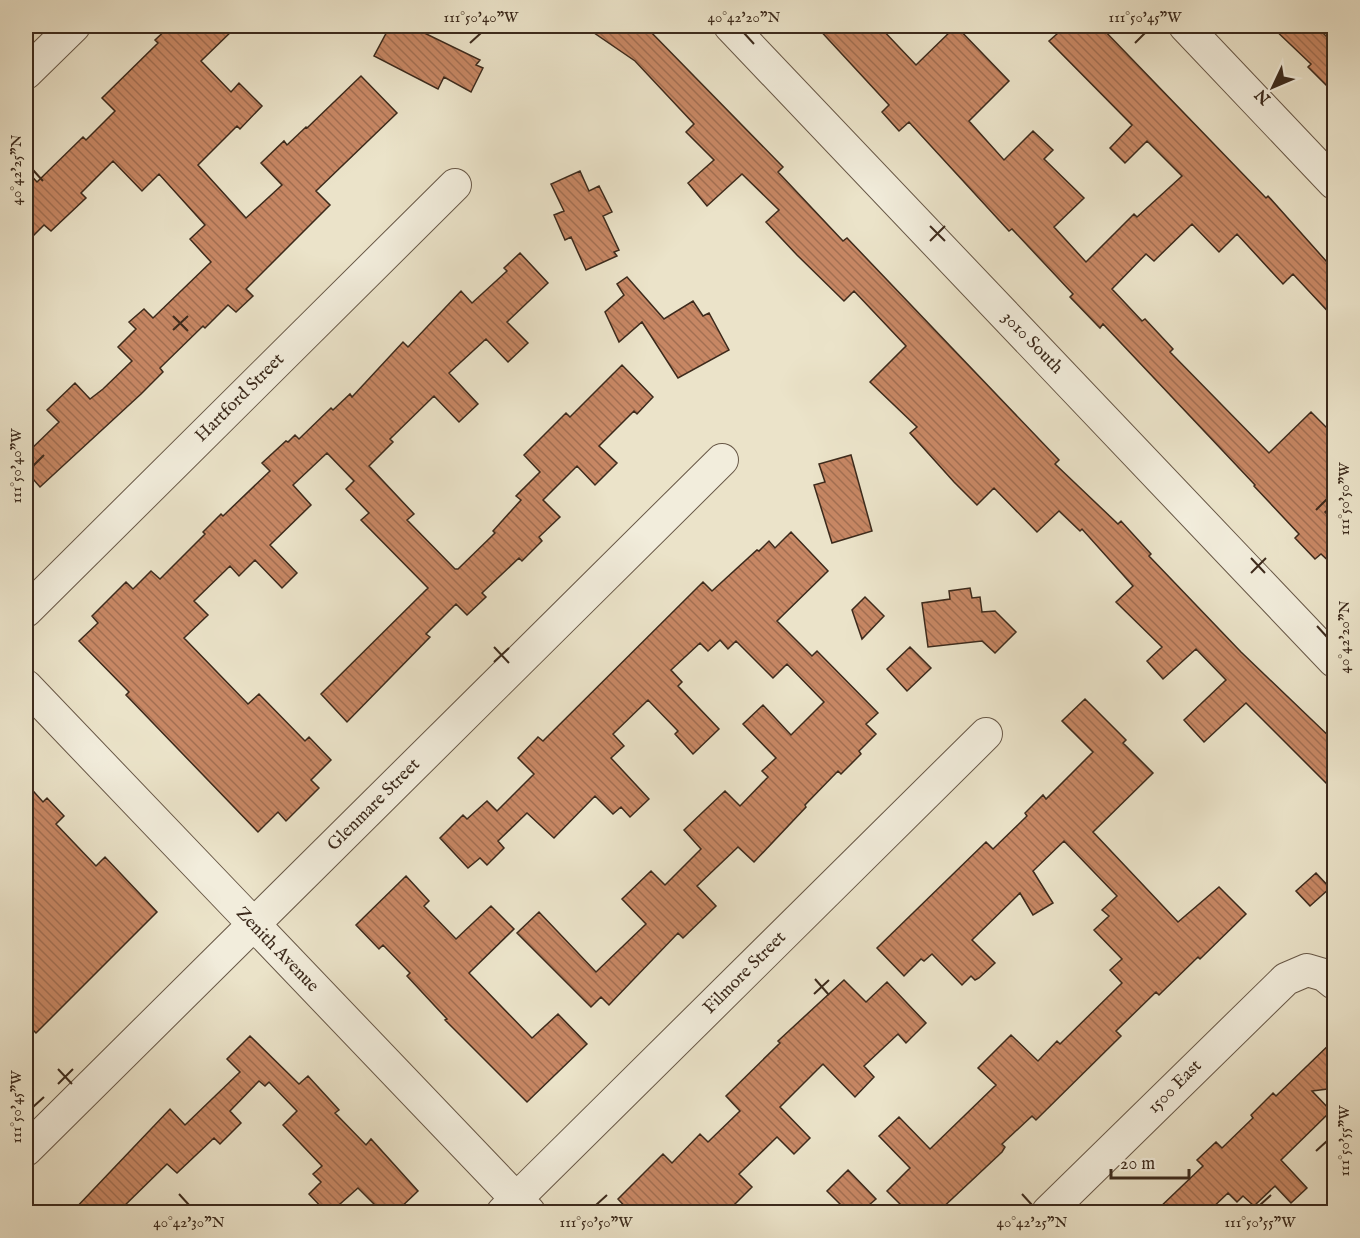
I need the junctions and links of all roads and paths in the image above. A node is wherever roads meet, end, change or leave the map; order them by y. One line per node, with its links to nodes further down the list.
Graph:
1 (74, 26): 4 (street)
2 (730, 26): 9 (street, 3010 South)
3 (1185, 26): 5 (street)
4 (26, 73)
5 (1335, 183)
6 (455, 185): 8 (street, Hartford Street)
7 (722, 460): 12 (street, Glenmare Street)
8 (26, 610)
9 (1335, 660)
10 (26, 686): 12 (street, Zenith Avenue)
11 (986, 734): 15 (street, Filmore Street)
12 (253, 924): 14 (street, Glenmare Street); 15 (street, Zenith Avenue)
13 (1335, 982): 16 (street, 1500 East)
14 (26, 1150)
15 (516, 1208)
16 (1050, 1212)

